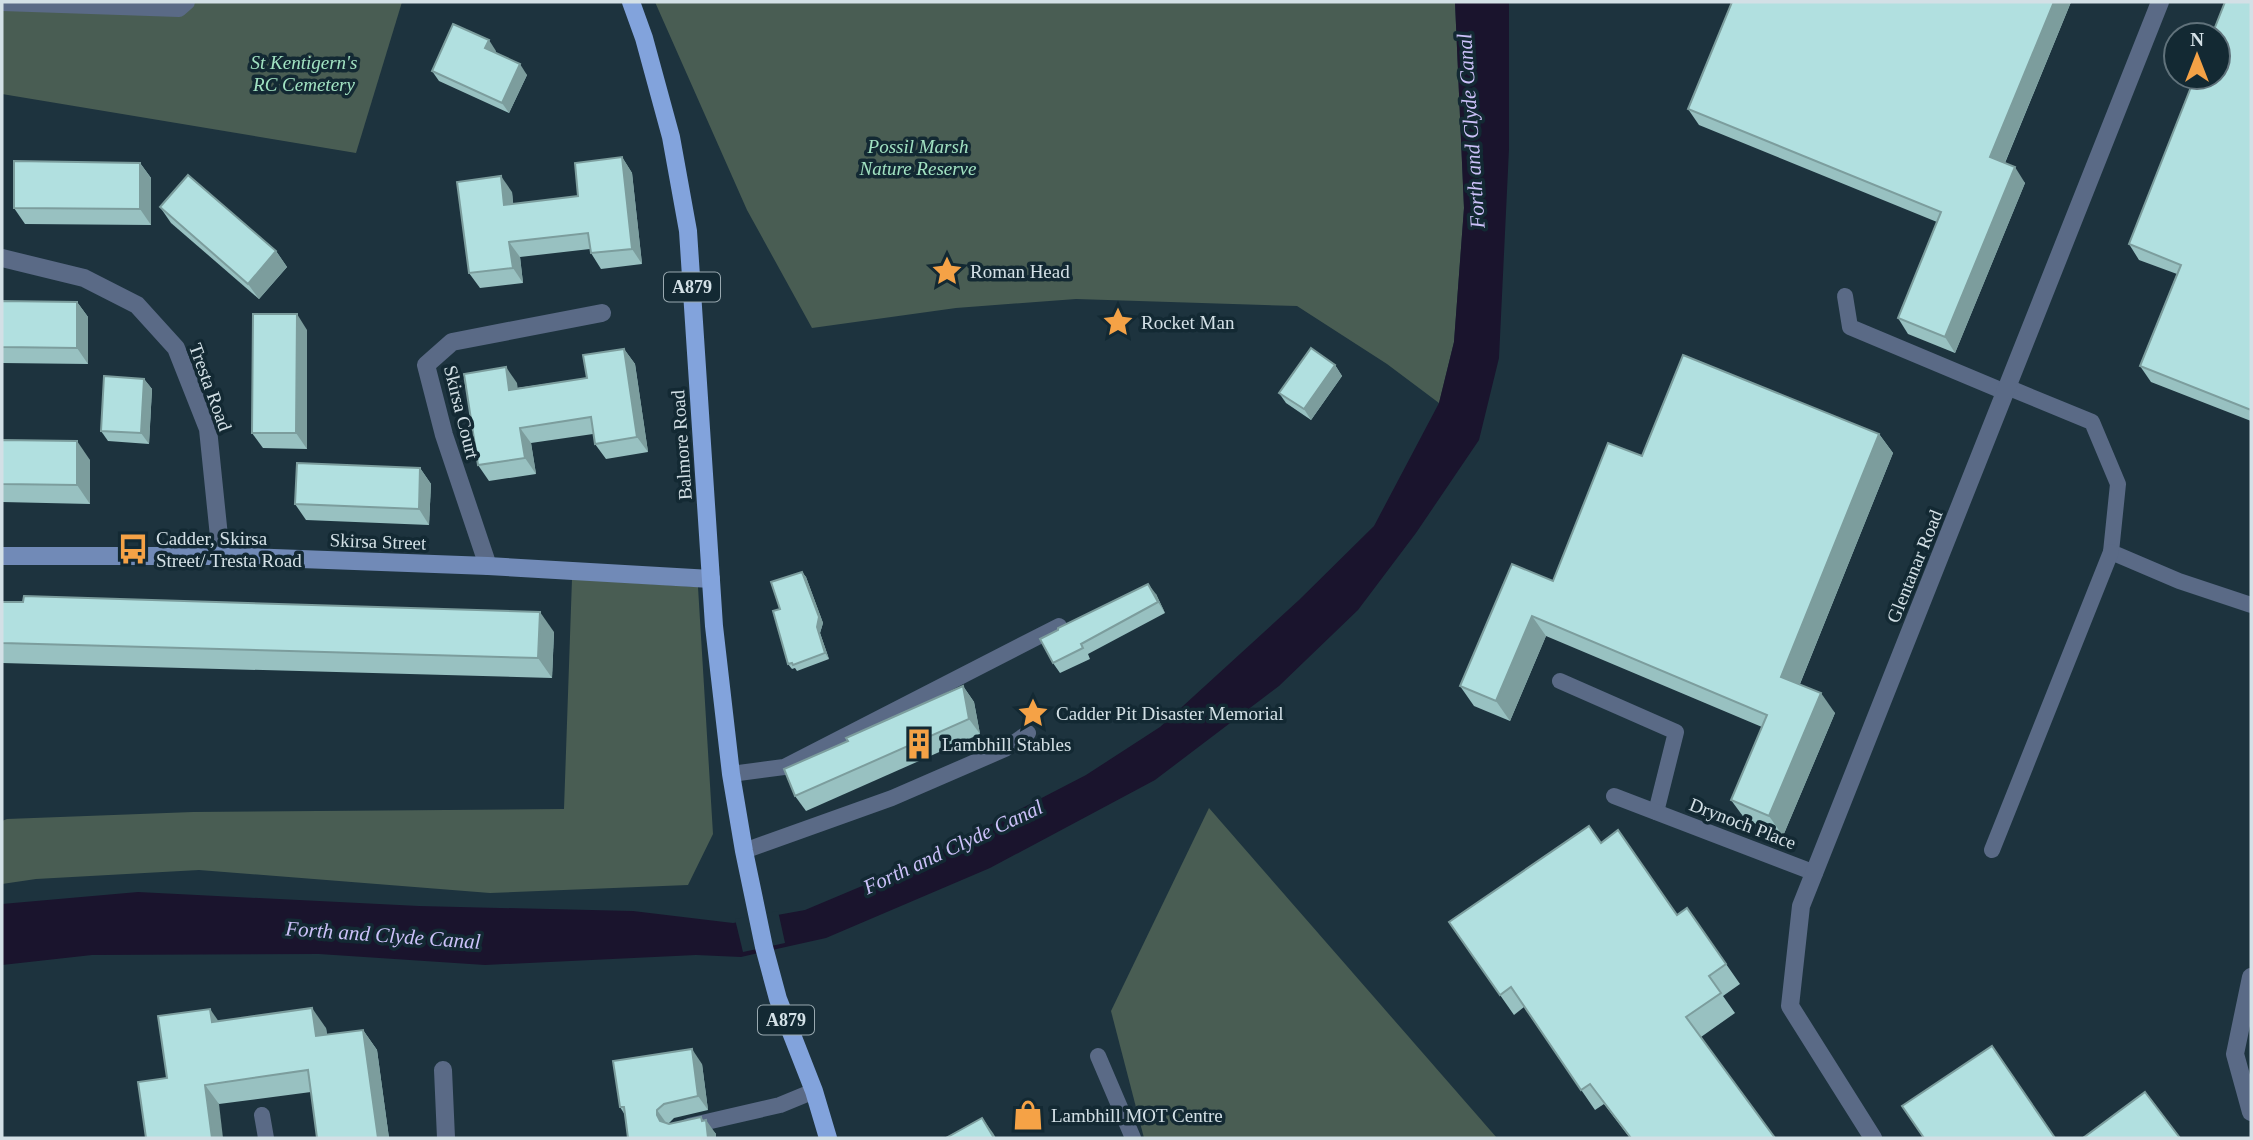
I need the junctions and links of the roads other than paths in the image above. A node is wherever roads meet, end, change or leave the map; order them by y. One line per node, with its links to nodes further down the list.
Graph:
1 (187, 2): 4 (lane)
2 (631, 2): 13 (main road, Balmore Road / A879)
3 (2160, 2): 8 (street, Glentanar Road)
4 (2, 3)
5 (2, 258): 11 (street, Tresta Road)
6 (1845, 296): 8 (lane)
7 (602, 313): 12 (street, Skirsa Court)
8 (2006, 389): 9 (lane); 23 (street, Glentanar Road)
9 (2110, 552): 14 (lane); 21 (lane)
10 (2, 556): 11 (street, Skirsa Street)
11 (221, 556): 12 (street, Skirsa Street)
12 (488, 566): 13 (street, Skirsa Street)
13 (711, 579): 18 (main road, Balmore Road / A879)
14 (2251, 605)
15 (1059, 626): 18 (lane)
16 (1560, 681): 20 (lane)
17 (1028, 733): 22 (lane)
18 (731, 774): 22 (main road, Balmore Road / A879)
19 (1614, 796): 20 (lane, Drynoch Place)
20 (1656, 812): 23 (lane, Drynoch Place)
21 (1992, 850)
22 (744, 851): 27 (main road, Balmore Road / A879)
23 (1815, 873): 35 (street, Glentanar Road)
24 (2251, 977): 28 (street)
25 (1098, 1056): 34 (lane)
26 (443, 1070): 32 (street)
27 (814, 1091): 30 (lane); 33 (main road, A879)
28 (2251, 1112)
29 (262, 1115): 31 (lane)
30 (677, 1128)
31 (266, 1138)
32 (446, 1138)
33 (828, 1138)
34 (1133, 1138)
35 (1873, 1138)

